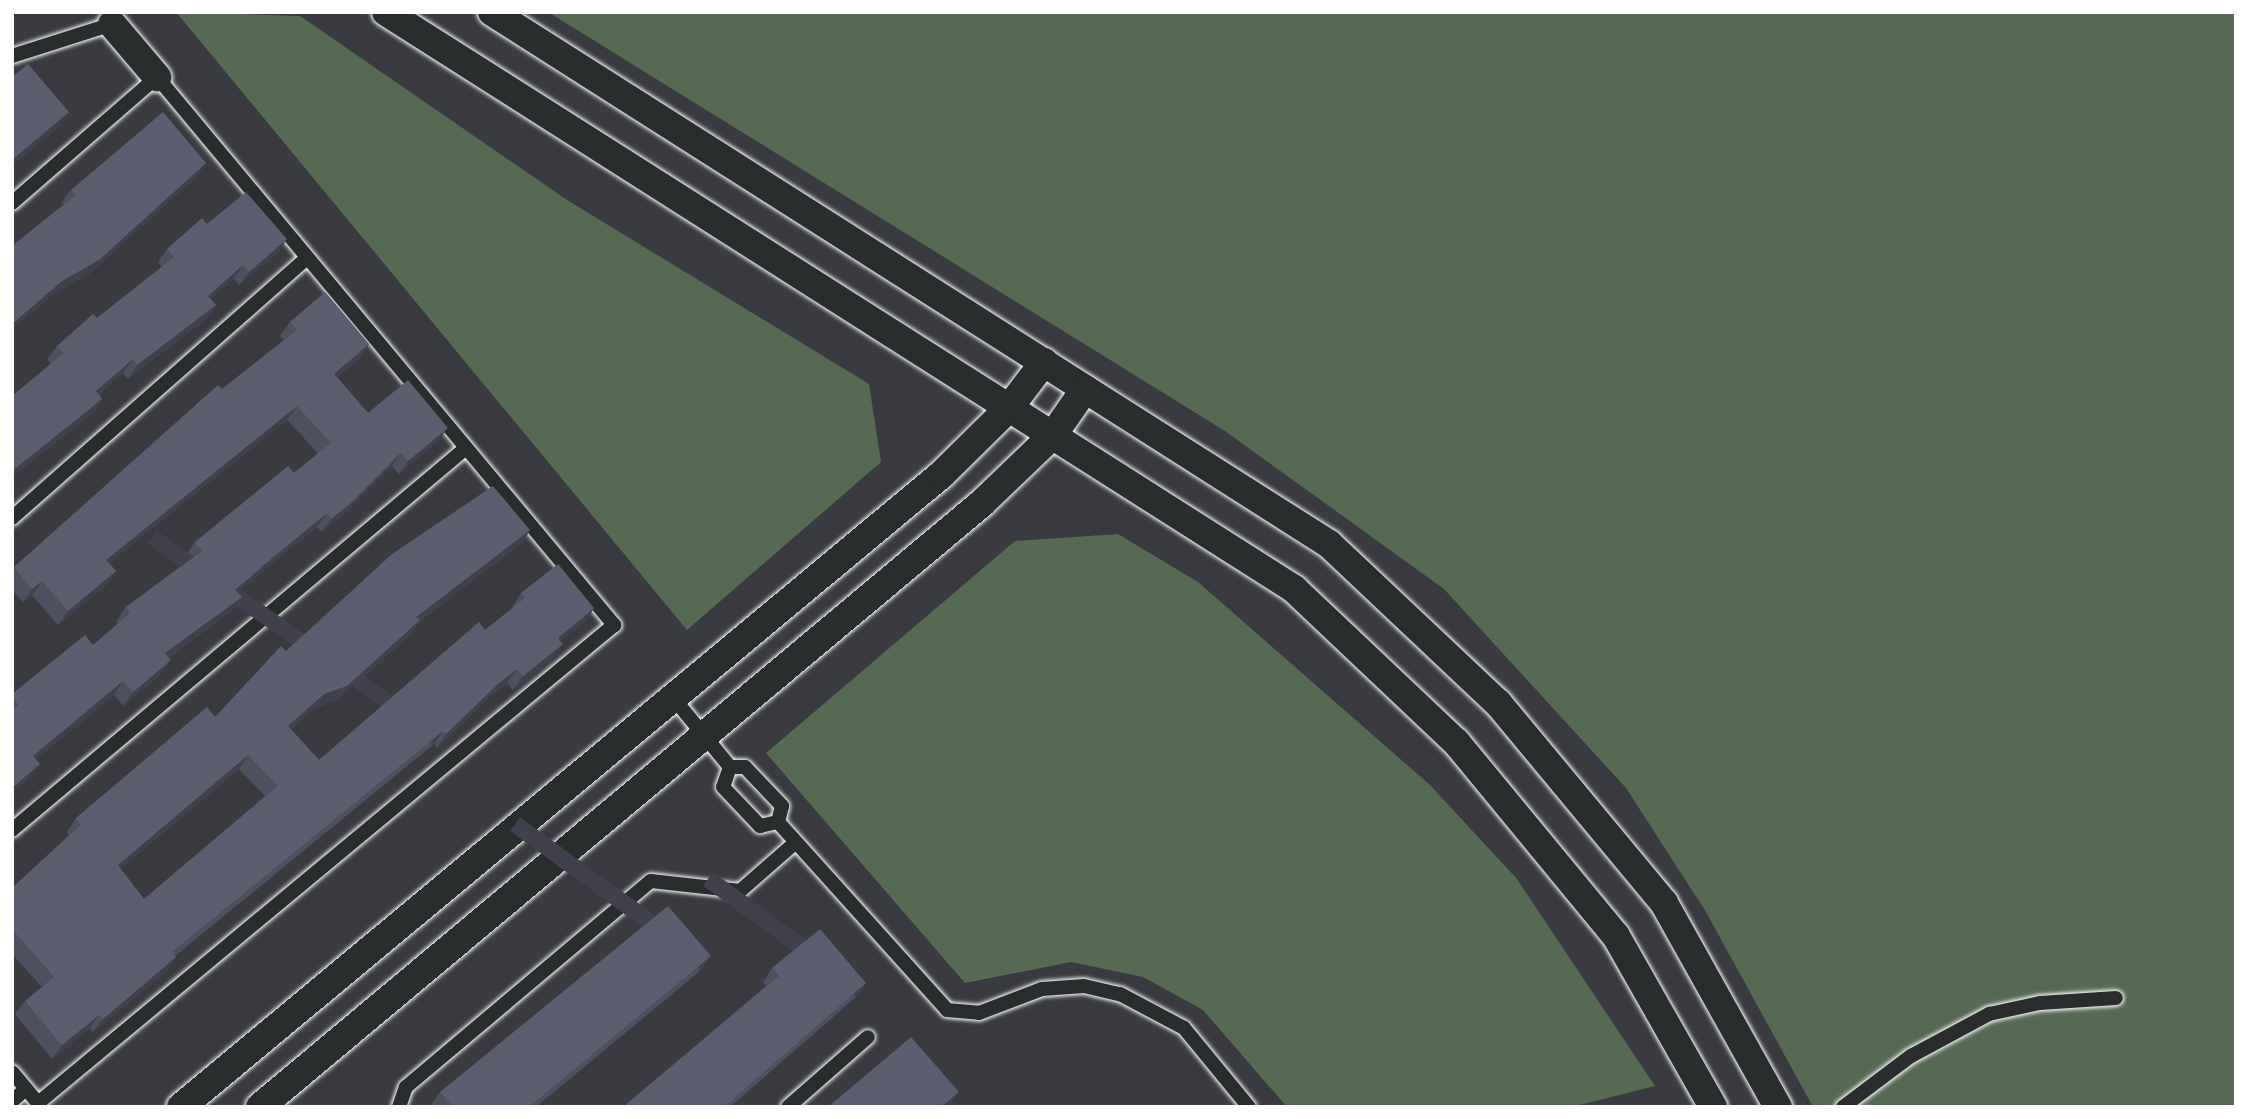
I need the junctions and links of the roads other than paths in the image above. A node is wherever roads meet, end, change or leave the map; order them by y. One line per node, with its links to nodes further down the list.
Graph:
1 (386, 12): 10 (street)
2 (492, 12): 8 (street)
3 (112, 24): 4 (lane); 5 (street)
4 (12, 57)
5 (157, 77): 6 (lane); 7 (lane)
6 (12, 203)
7 (307, 258): 12 (lane); 13 (lane)
8 (1044, 362): 9 (street); 10 (street)
9 (1085, 389): 11 (street); 31 (street)
10 (1009, 408): 11 (street); 14 (street)
11 (1053, 435): 15 (street); 30 (street)
12 (466, 448): 18 (lane); 23 (lane)
13 (12, 518)
14 (675, 700): 15 (lane); 25 (street)
15 (706, 737): 16 (lane); 26 (street)
16 (730, 767): 17 (lane); 17 (lane)
17 (778, 822): 19 (lane)
18 (12, 830)
19 (796, 842): 27 (lane); 29 (lane)
20 (2116, 998): 32 (lane)
21 (868, 1037): 28 (lane)
22 (12, 1072): 23 (lane)
23 (26, 1089): 24 (lane)
24 (12, 1101)
25 (181, 1107)
26 (260, 1107)
27 (399, 1107)
28 (788, 1107)
29 (1249, 1107)
30 (1713, 1107)
31 (1778, 1107)
32 (1843, 1107)

